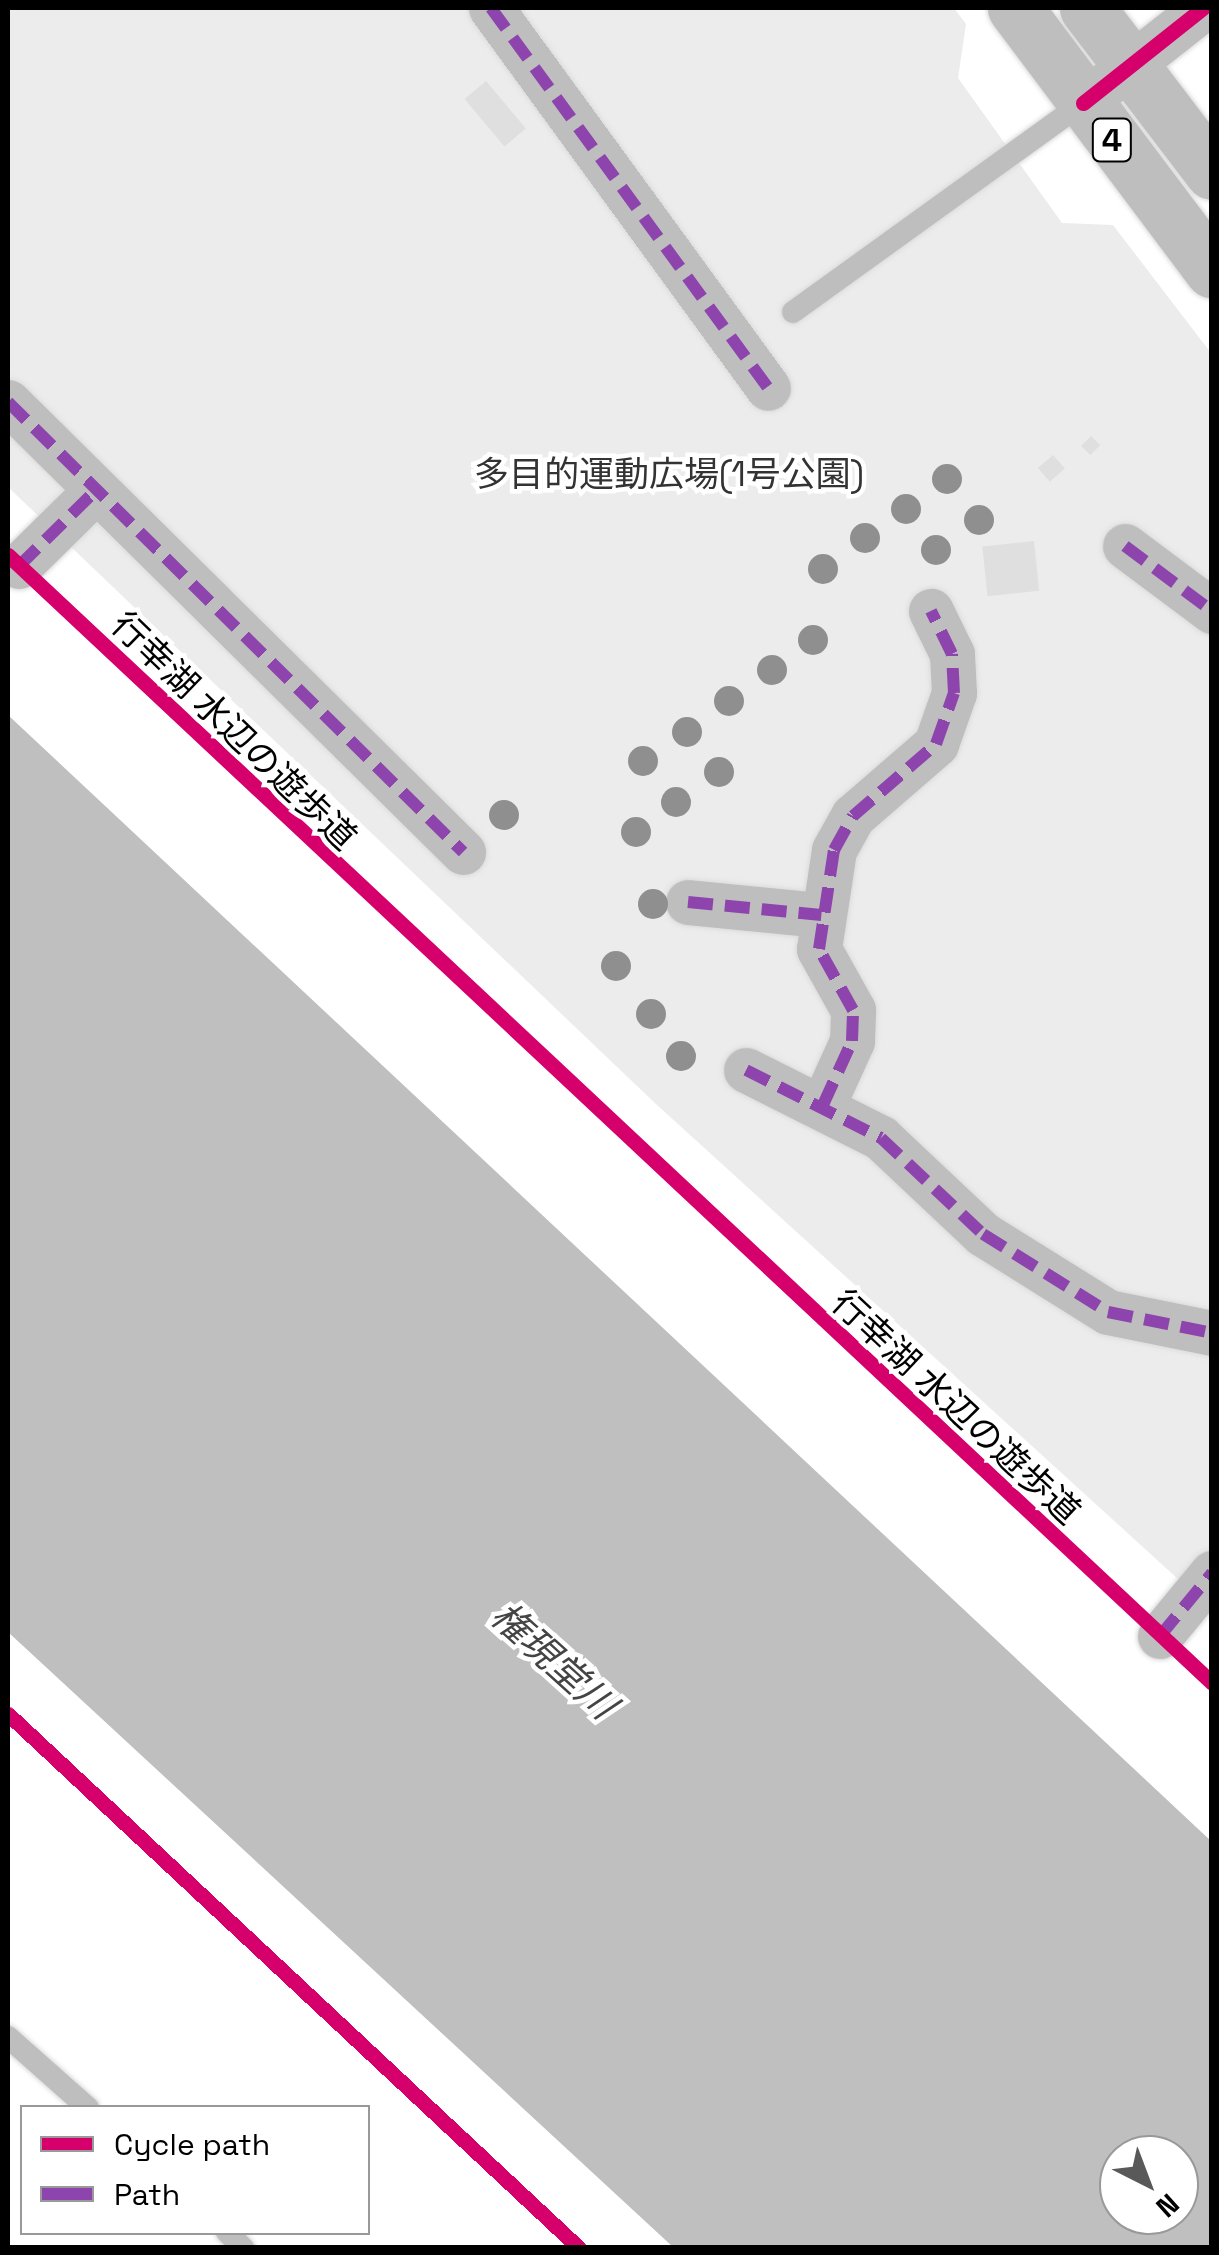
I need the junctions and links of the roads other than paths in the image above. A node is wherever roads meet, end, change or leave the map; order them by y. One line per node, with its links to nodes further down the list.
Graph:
1 (491, 8): 10 (street)
2 (1016, 8): 6 (highway, 4)
3 (1088, 8): 5 (highway, 4)
4 (1204, 8): 5 (street)
5 (1131, 66): 6 (street); 7 (highway, 4)
6 (1083, 103): 8 (highway, 4); 9 (lane)
7 (1212, 172)
8 (1212, 270)
9 (793, 312)
10 (768, 388)
11 (8, 402): 12 (street)
12 (96, 490): 14 (street); 17 (street)
13 (1125, 546): 16 (street)
14 (20, 566)
15 (930, 611): 19 (street)
16 (1212, 612)
17 (463, 852)
18 (688, 902): 19 (street)
19 (821, 914): 21 (street)
20 (746, 1070): 21 (street)
21 (823, 1105): 22 (street)
22 (1212, 1333)
23 (1212, 1573): 24 (street)
24 (1160, 1636)
25 (8, 2037): 26 (lane)
26 (85, 2105)

